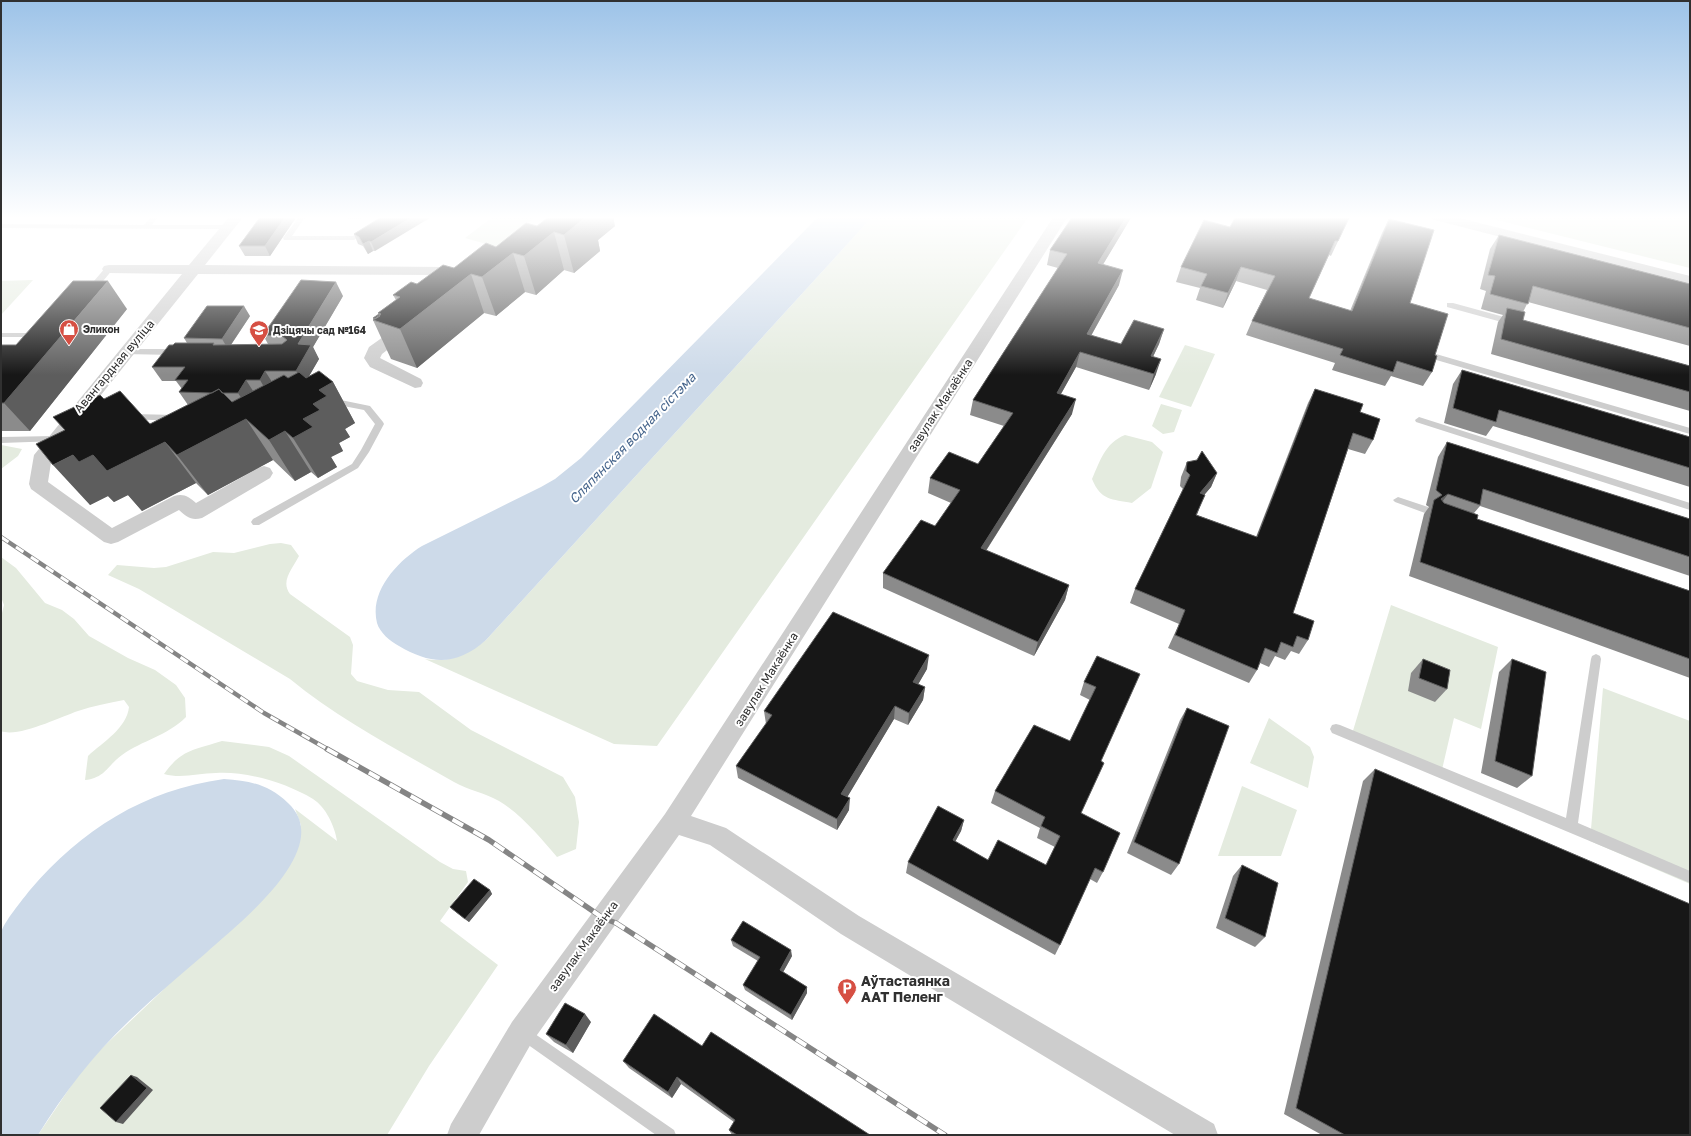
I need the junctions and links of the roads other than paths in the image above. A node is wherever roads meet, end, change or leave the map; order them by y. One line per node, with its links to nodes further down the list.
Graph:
1 (109, 269): 8 (lane)
2 (196, 269): 14 (street, Авангардная вуліца)
3 (198, 269): 7 (street)
4 (1028, 269): 32 (street, завулак Макаёнка)
5 (1643, 269): 6 (street)
6 (1690, 281)
7 (458, 288)
8 (84, 298)
9 (1450, 305): 11 (lane)
10 (420, 317): 17 (street)
11 (1518, 323)
12 (1, 335): 13 (lane)
13 (44, 335)
14 (126, 352): 15 (lane); 23 (street, Авангардная вуліца)
15 (186, 353)
16 (1436, 357): 22 (lane)
17 (415, 383)
18 (321, 400): 29 (lane)
19 (119, 417): 20 (lane)
20 (182, 418)
21 (1419, 420): 27 (lane)
22 (1690, 431)
23 (55, 439): 24 (lane); 25 (street, Авангардная вуліца)
24 (1, 440)
25 (264, 473)
26 (1398, 500): 28 (lane)
27 (1690, 507)
28 (1425, 509)
29 (256, 522)
30 (1596, 659): 33 (lane)
31 (1336, 730): 33 (lane)
32 (674, 822): 35 (street, завулак Макаёнка); 38 (street)
33 (1572, 826): 34 (lane)
34 (1690, 877)
35 (522, 1032): 36 (street, завулак Макаёнка); 37 (lane)
36 (462, 1135)
37 (669, 1135)
38 (1203, 1135)

